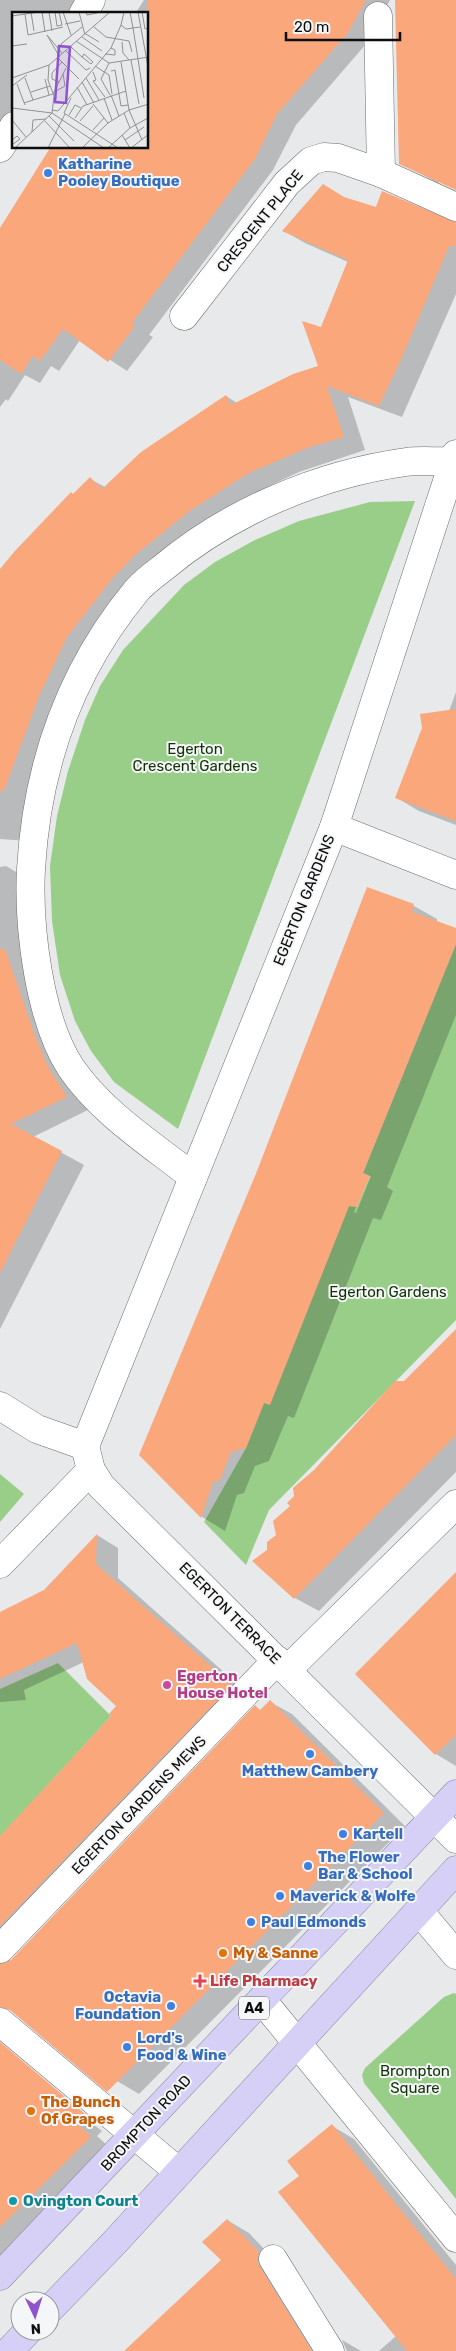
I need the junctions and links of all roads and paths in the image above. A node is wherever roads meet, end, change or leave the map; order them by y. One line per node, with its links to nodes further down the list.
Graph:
1 (91, 0): 2 (street)
2 (84, 12)
3 (378, 16): 6 (street)
4 (12, 129): 5 (street)
5 (0, 148)
6 (381, 173): 7 (street, CRESCENT PLACE); 8 (street, CRESCENT PLACE)
7 (456, 207)
8 (184, 316)
9 (454, 457): 10 (street, EGERTON GARDENS); 12 (street)
10 (334, 827): 11 (street, EGERTON GARDENS); 12 (street, EGERTON GARDENS)
11 (456, 875)
12 (193, 1177): 14 (street, EGERTON GARDENS)
13 (0, 1406): 14 (street)
14 (88, 1458): 16 (street); 17 (street, EGERTON TERRACE)
15 (456, 1504): 17 (street)
16 (0, 1564)
17 (282, 1665): 19 (street, EGERTON TERRACE); 23 (street, EGERTON GARDENS MEWS)
18 (456, 1794): 19 (highway, BROMPTON ROAD / A4)
19 (434, 1816): 20 (street, EGERTON TERRACE); 25 (highway, BROMPTON ROAD / A4)
20 (456, 1838)
21 (456, 1870): 22 (highway)
22 (419, 1911): 24 (street); 27 (highway)
23 (0, 1950)
24 (456, 1956)
25 (262, 2000): 27 (street); 28 (highway, BROMPTON ROAD / A4)
26 (0, 2022): 28 (street)
27 (298, 2042): 29 (highway); 30 (street)
28 (134, 2135): 29 (street); 32 (highway, BROMPTON ROAD / A4)
29 (179, 2172): 33 (highway)
30 (456, 2238)
31 (273, 2259): 36 (street)
32 (0, 2276)
33 (60, 2299)
34 (18, 2341): 35 (highway)
35 (9, 2351)
36 (330, 2351)

